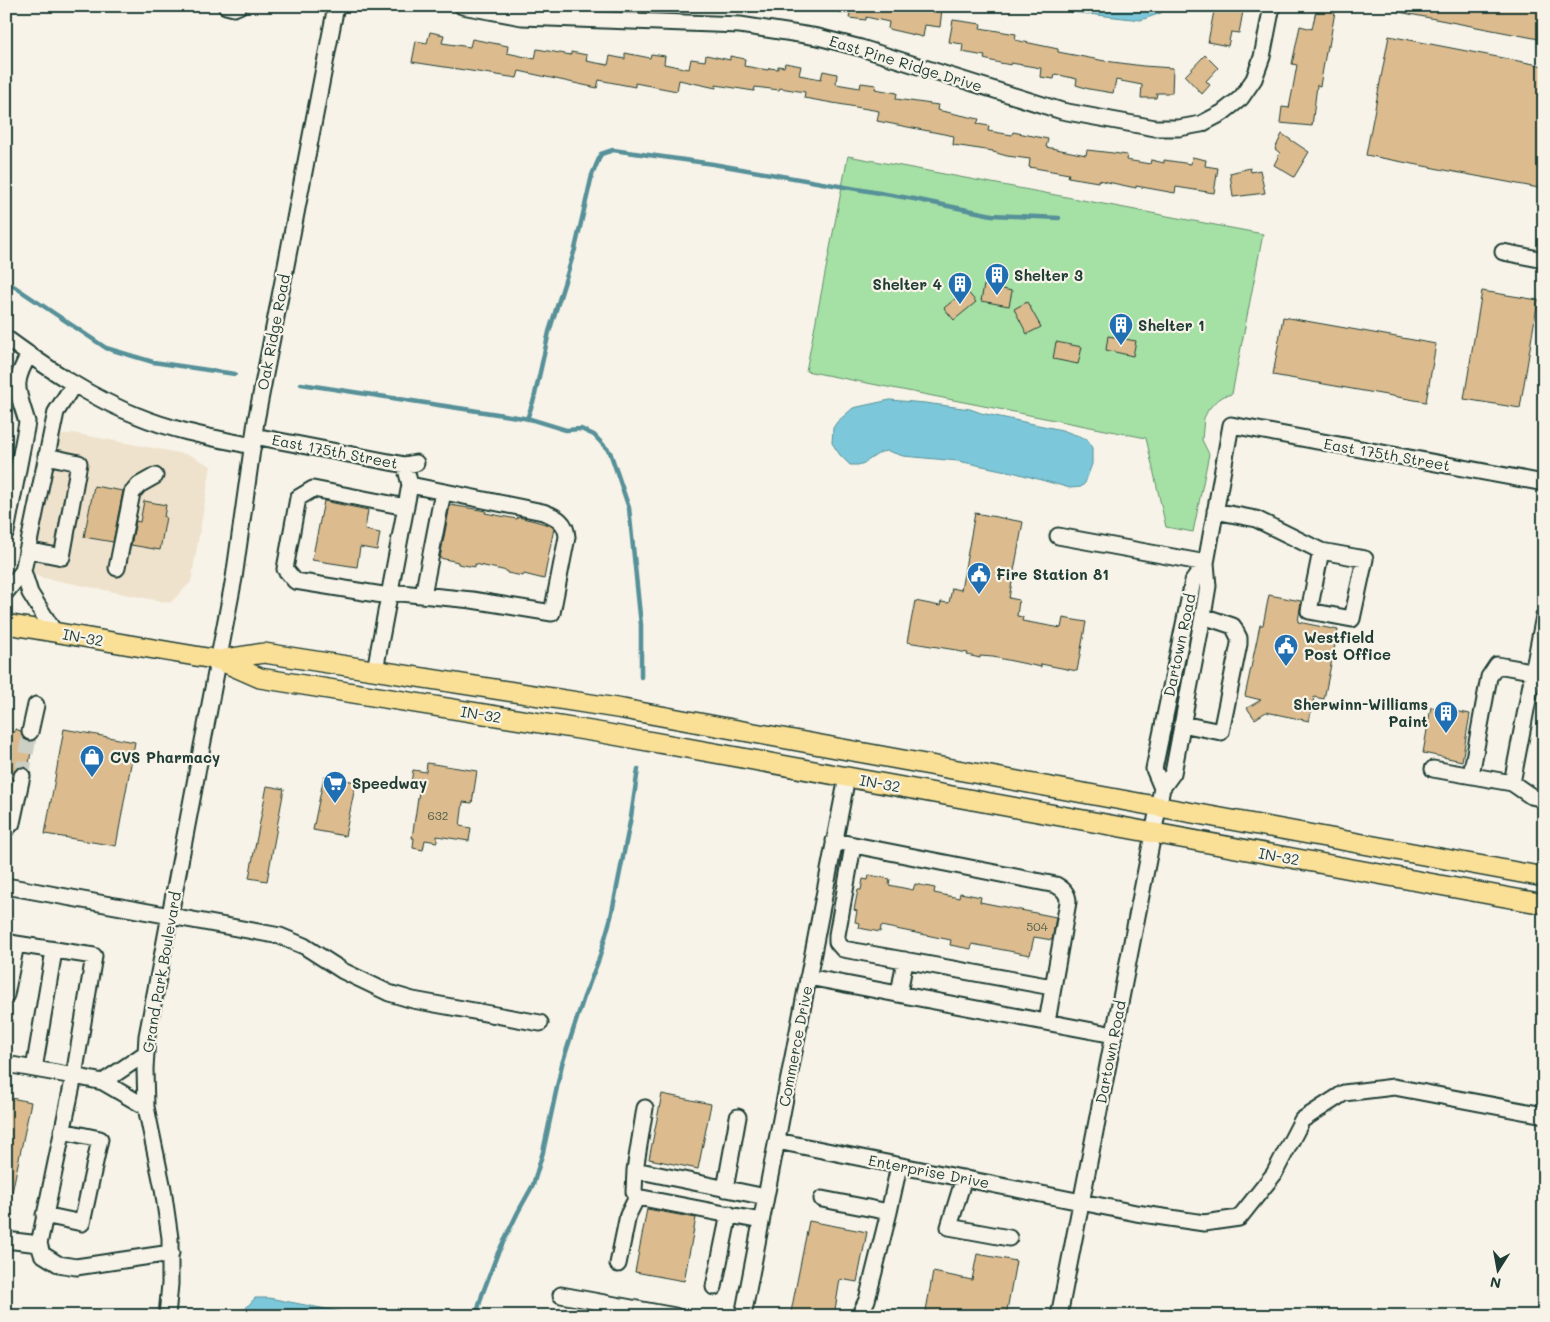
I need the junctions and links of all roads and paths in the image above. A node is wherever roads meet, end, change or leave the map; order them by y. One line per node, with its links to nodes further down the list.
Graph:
1 (226, 6): 2 (street)
2 (240, 6)
3 (336, 6): 12 (street, Oak Ridge Road)
4 (462, 6): 5 (street, East Pine Ridge Drive)
5 (1272, 6)
6 (1503, 252): 7 (street)
7 (1544, 260)
8 (6, 338): 9 (street, East 175th Street)
9 (29, 355): 10 (street, East 175th Street); 20 (street)
10 (74, 384): 12 (street, East 175th Street); 13 (street)
11 (1231, 425): 15 (street, East 175th Street); 19 (street, Dartown Road)
12 (253, 441): 16 (street, East 175th Street); 34 (street, Oak Ridge Road)
13 (46, 456): 22 (street); 22 (street)
14 (155, 476): 25 (street)
15 (1544, 483)
16 (410, 485): 17 (street); 18 (street)
17 (443, 492): 29 (street); 29 (street)
18 (406, 507): 28 (street); 28 (street)
19 (1215, 511): 23 (street); 24 (street, Dartown Road)
20 (7, 525)
21 (1058, 536): 24 (street)
22 (27, 550): 26 (street)
23 (1321, 551): 23 (street)
24 (1206, 563): 30 (street, Dartown Road); 45 (street, Dartown Road)
25 (117, 568)
26 (23, 572): 27 (street); 33 (street)
27 (6, 592)
28 (389, 594): 29 (street); 35 (street)
29 (423, 595)
30 (1203, 616): 38 (street, Dartown Road); 38 (street)
31 (1544, 616): 36 (street)
32 (6, 624): 33 (main road, IN-32)
33 (56, 633): 34 (main road, IN-32)
34 (219, 660): 35 (main road, IN-32); 43 (main road, IN-32); 55 (street, Grand Park Boulevard)
35 (375, 670): 47 (main road, IN-32)
36 (1539, 672): 41 (street); 44 (street)
37 (36, 705): 39 (street)
38 (1182, 724): 45 (street, Dartown Road)
39 (30, 732)
40 (1433, 769): 41 (street)
41 (1472, 775): 44 (street)
42 (22, 776): 48 (street)
43 (847, 777): 49 (main road, IN-32); 50 (street, Commerce Drive)
44 (1512, 783): 46 (street)
45 (1162, 788): 47 (street, Dartown Road)
46 (1544, 799)
47 (1158, 807): 49 (street, Dartown Road); 52 (main road, IN-32)
48 (6, 828)
49 (1153, 833): 54 (main road, IN-32); 65 (street, Dartown Road)
50 (834, 842): 51 (street); 59 (street, Commerce Drive)
51 (854, 846): 58 (street); 60 (street)
52 (1544, 877)
53 (6, 886): 55 (street)
54 (1544, 904)
55 (169, 915): 64 (street); 66 (street, Grand Park Boulevard)
56 (11, 943): 57 (street); 62 (street)
57 (54, 951): 68 (street); 69 (street)
58 (905, 960): 60 (street); 61 (street)
59 (808, 977): 61 (street); 76 (street, Commerce Drive)
60 (1052, 986): 63 (street)
61 (899, 994): 63 (street)
62 (6, 995)
63 (1047, 1022): 65 (street)
64 (540, 1023)
65 (1114, 1035): 84 (street, Dartown Road)
66 (146, 1052): 70 (street); 71 (street, Grand Park Boulevard)
67 (6, 1064): 68 (street)
68 (34, 1069): 69 (street)
69 (74, 1076): 70 (street); 75 (street)
70 (103, 1082): 71 (street)
71 (146, 1107): 92 (street, Grand Park Boulevard)
72 (645, 1108): 78 (street)
73 (1544, 1114): 84 (street, Enterprise Drive)
74 (738, 1117): 80 (street)
75 (62, 1131): 87 (street); 87 (street)
76 (777, 1141): 77 (street, Enterprise Drive); 82 (street, Commerce Drive)
77 (898, 1166): 79 (street, Enterprise Drive); 85 (street)
78 (635, 1170): 80 (street); 81 (street)
79 (964, 1178): 84 (street, Enterprise Drive); 89 (street)
80 (725, 1189): 82 (street)
81 (637, 1197): 86 (street); 93 (street)
82 (766, 1197): 88 (street, Commerce Drive)
83 (822, 1199): 85 (street)
84 (1081, 1201): 100 (street, Dartown Road)
85 (889, 1212): 99 (street)
86 (729, 1214): 88 (street); 94 (street)
87 (44, 1215): 91 (street)
88 (761, 1221): 98 (street, Commerce Drive)
89 (1009, 1238)
90 (6, 1240): 91 (street)
91 (39, 1244): 92 (street)
92 (171, 1253): 96 (street, Grand Park Boulevard)
93 (618, 1264)
94 (714, 1286)
95 (561, 1295): 97 (street)
96 (167, 1316)
97 (675, 1316)
98 (743, 1316)
99 (858, 1316)
100 (1059, 1316)

